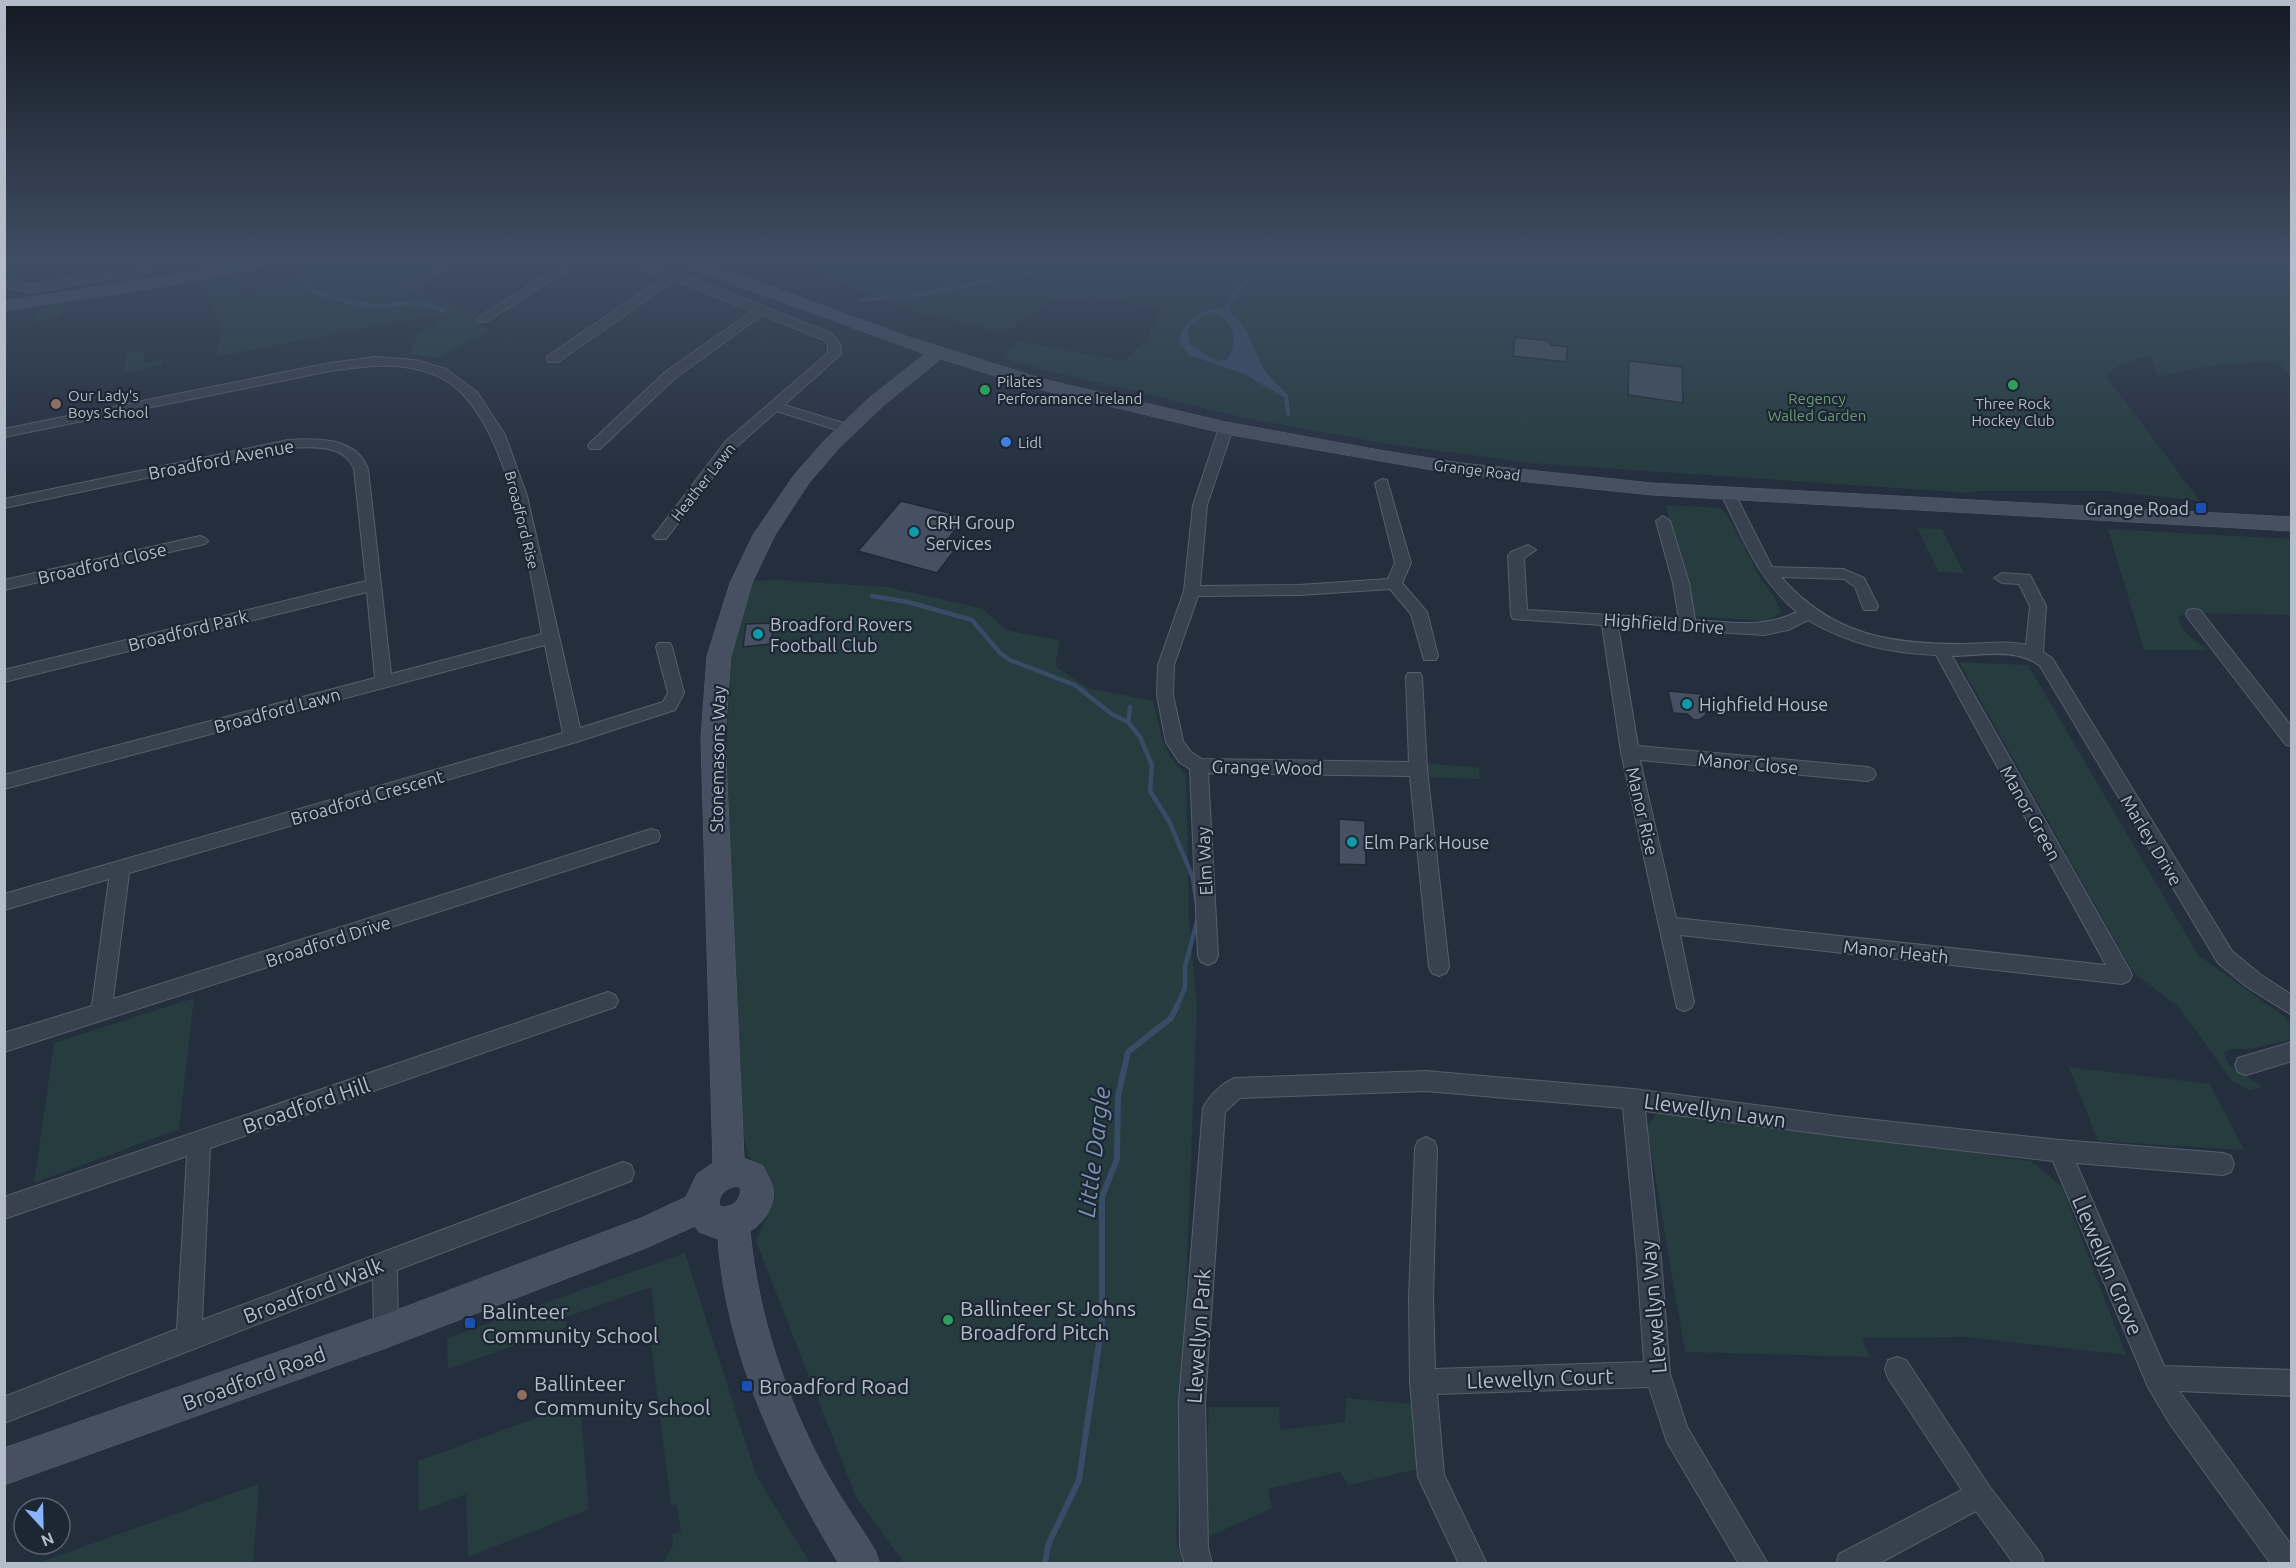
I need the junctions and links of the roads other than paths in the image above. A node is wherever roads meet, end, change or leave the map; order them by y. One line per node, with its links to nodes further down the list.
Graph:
1 (587, 335): 7 (street)
2 (726, 335): 14 (street)
3 (823, 335): 10 (street, Heather Lawn)
4 (887, 335): 5 (main road, Grange Road)
5 (903, 341): 6 (main road, Grange Road); 8 (main road)
6 (937, 353): 8 (main road, Stonemasons Way); 9 (main road, Grange Road)
7 (553, 359)
8 (911, 374): 9 (main road); 12 (main road, Stonemasons Way)
9 (1081, 395): 11 (main road, Grange Road)
10 (773, 406): 12 (street); 20 (street, Heather Lawn)
11 (1226, 428): 16 (main road, Grange Road); 28 (street, Grange Wood)
12 (848, 429): 69 (main road, Stonemasons Way)
13 (4, 433): 34 (street, Broadford Rise)
14 (595, 446)
15 (1382, 483): 25 (street)
16 (1728, 494): 19 (main road, Grange Road); 23 (street)
17 (4, 504): 27 (street, Broadford Avenue)
18 (1663, 521): 33 (street)
19 (2292, 524)
20 (661, 536)
21 (200, 541): 26 (street, Broadford Close)
22 (1528, 550): 32 (street, Highfield Drive)
23 (1767, 572): 29 (street); 30 (street)
24 (2002, 578): 37 (street)
25 (1394, 584): 28 (street); 38 (street)
26 (4, 585)
27 (372, 585): 39 (street, Broadford Park); 41 (street, Broadford Avenue)
28 (1192, 591): 45 (street, Grange Wood)
29 (1870, 606)
30 (1807, 614): 33 (street, Highfield Drive); 36 (street)
31 (2194, 614): 43 (street)
32 (1609, 618): 33 (street, Highfield Drive); 44 (street, Manor Rise)
33 (1688, 625)
34 (549, 638): 41 (street, Broadford Lawn); 42 (street, Broadford Rise)
35 (664, 646): 42 (street, Broadford Crescent)
36 (1941, 650): 37 (street); 55 (street, Manor Green)
37 (2035, 653): 58 (street, Marley Drive)
38 (1430, 656)
39 (4, 676)
40 (1414, 677): 46 (street)
41 (384, 682): 48 (street, Broadford Lawn)
42 (573, 737): 50 (street, Broadford Crescent)
43 (2292, 740)
44 (1630, 753): 47 (street, Manor Close); 52 (street, Manor Rise)
45 (1199, 766): 46 (street, Grange Wood); 53 (street, Elm Way)
46 (1418, 769): 54 (street)
47 (1867, 774)
48 (4, 782)
49 (651, 836): 59 (street, Broadford Drive)
50 (120, 870): 51 (street, Broadford Crescent); 59 (street)
51 (4, 902)
52 (1669, 926): 55 (street, Manor Heath); 57 (street, Manor Rise)
53 (1208, 956)
54 (1439, 967)
55 (2122, 975)
56 (608, 1001): 65 (street, Broadford Hill)
57 (1684, 1002)
58 (2292, 1006)
59 (101, 1013): 60 (street, Broadford Drive)
60 (4, 1043)
61 (2292, 1051): 62 (street)
62 (2246, 1065)
63 (1633, 1099): 64 (street, Llewellyn Lawn); 67 (street, Llewellyn Lawn); 78 (street, Llewellyn Way)
64 (1214, 1107): 86 (street, Llewellyn Park)
65 (201, 1141): 72 (street, Broadford Hill); 76 (street)
66 (1426, 1148): 80 (street)
67 (2060, 1151): 68 (street, Llewellyn Lawn); 79 (street, Llewellyn Grove)
68 (2223, 1164)
69 (729, 1172): 71 (main road); 73 (main road)
70 (623, 1173): 74 (street, Broadford Walk)
71 (702, 1207): 73 (main road); 75 (main road, Broadford Road)
72 (4, 1208)
73 (733, 1223): 85 (main road)
74 (385, 1263): 75 (street); 76 (street, Broadford Walk)
75 (386, 1331): 83 (main road, Broadford Road)
76 (189, 1337): 82 (street, Broadford Walk)
77 (1897, 1369): 84 (street)
78 (1656, 1374): 80 (street, Llewellyn Court); 88 (street, Llewellyn Way)
79 (2157, 1378): 81 (street); 91 (street, Llewellyn Grove)
80 (1423, 1382): 87 (street)
81 (2292, 1383)
82 (4, 1410)
83 (4, 1467)
84 (1980, 1495): 89 (street); 90 (street)
85 (861, 1563)
86 (1199, 1563)
87 (1474, 1563)
88 (1755, 1563)
89 (1849, 1563)
90 (2031, 1563)
91 (2288, 1563)

